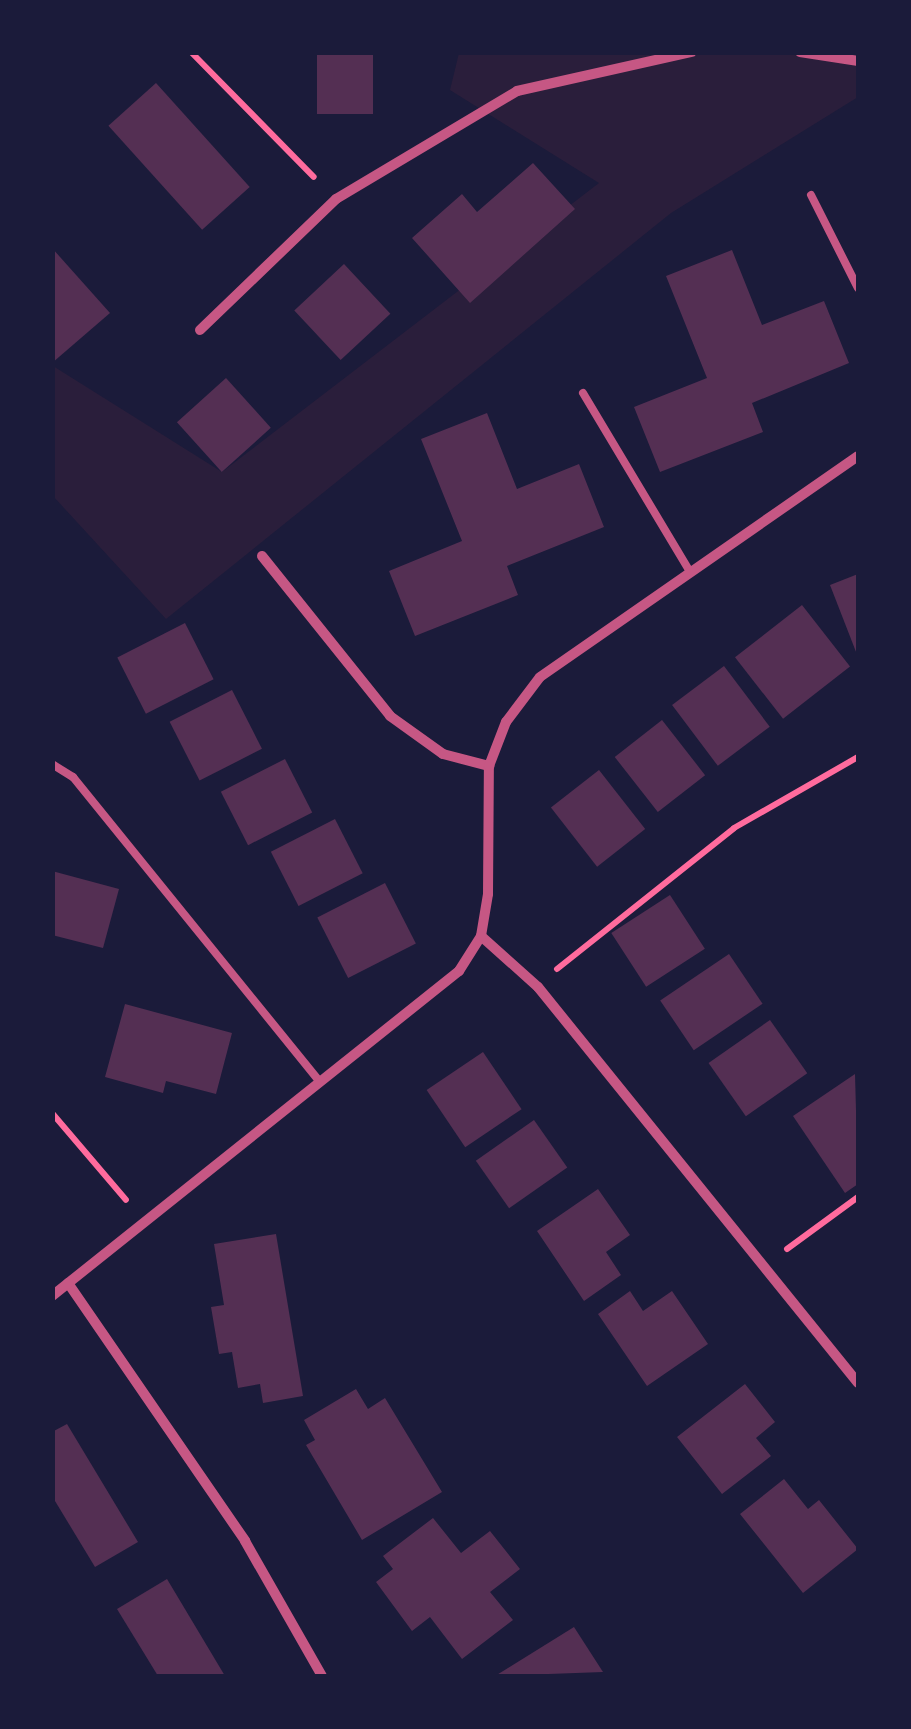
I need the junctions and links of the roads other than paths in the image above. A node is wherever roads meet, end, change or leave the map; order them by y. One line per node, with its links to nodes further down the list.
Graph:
1 (692, 52): 6 (street)
2 (800, 52): 3 (street)
3 (858, 61)
4 (812, 195): 5 (lane)
5 (858, 288)
6 (200, 330)
7 (583, 393): 10 (lane)
8 (858, 456): 10 (street)
9 (262, 556): 12 (street)
10 (689, 570): 12 (street)
11 (52, 764): 14 (lane)
12 (489, 766): 13 (street)
13 (481, 936): 14 (street); 17 (street)
14 (320, 1082): 15 (street)
15 (68, 1283): 16 (street); 18 (street)
16 (52, 1296)
17 (858, 1383)
18 (322, 1676)

